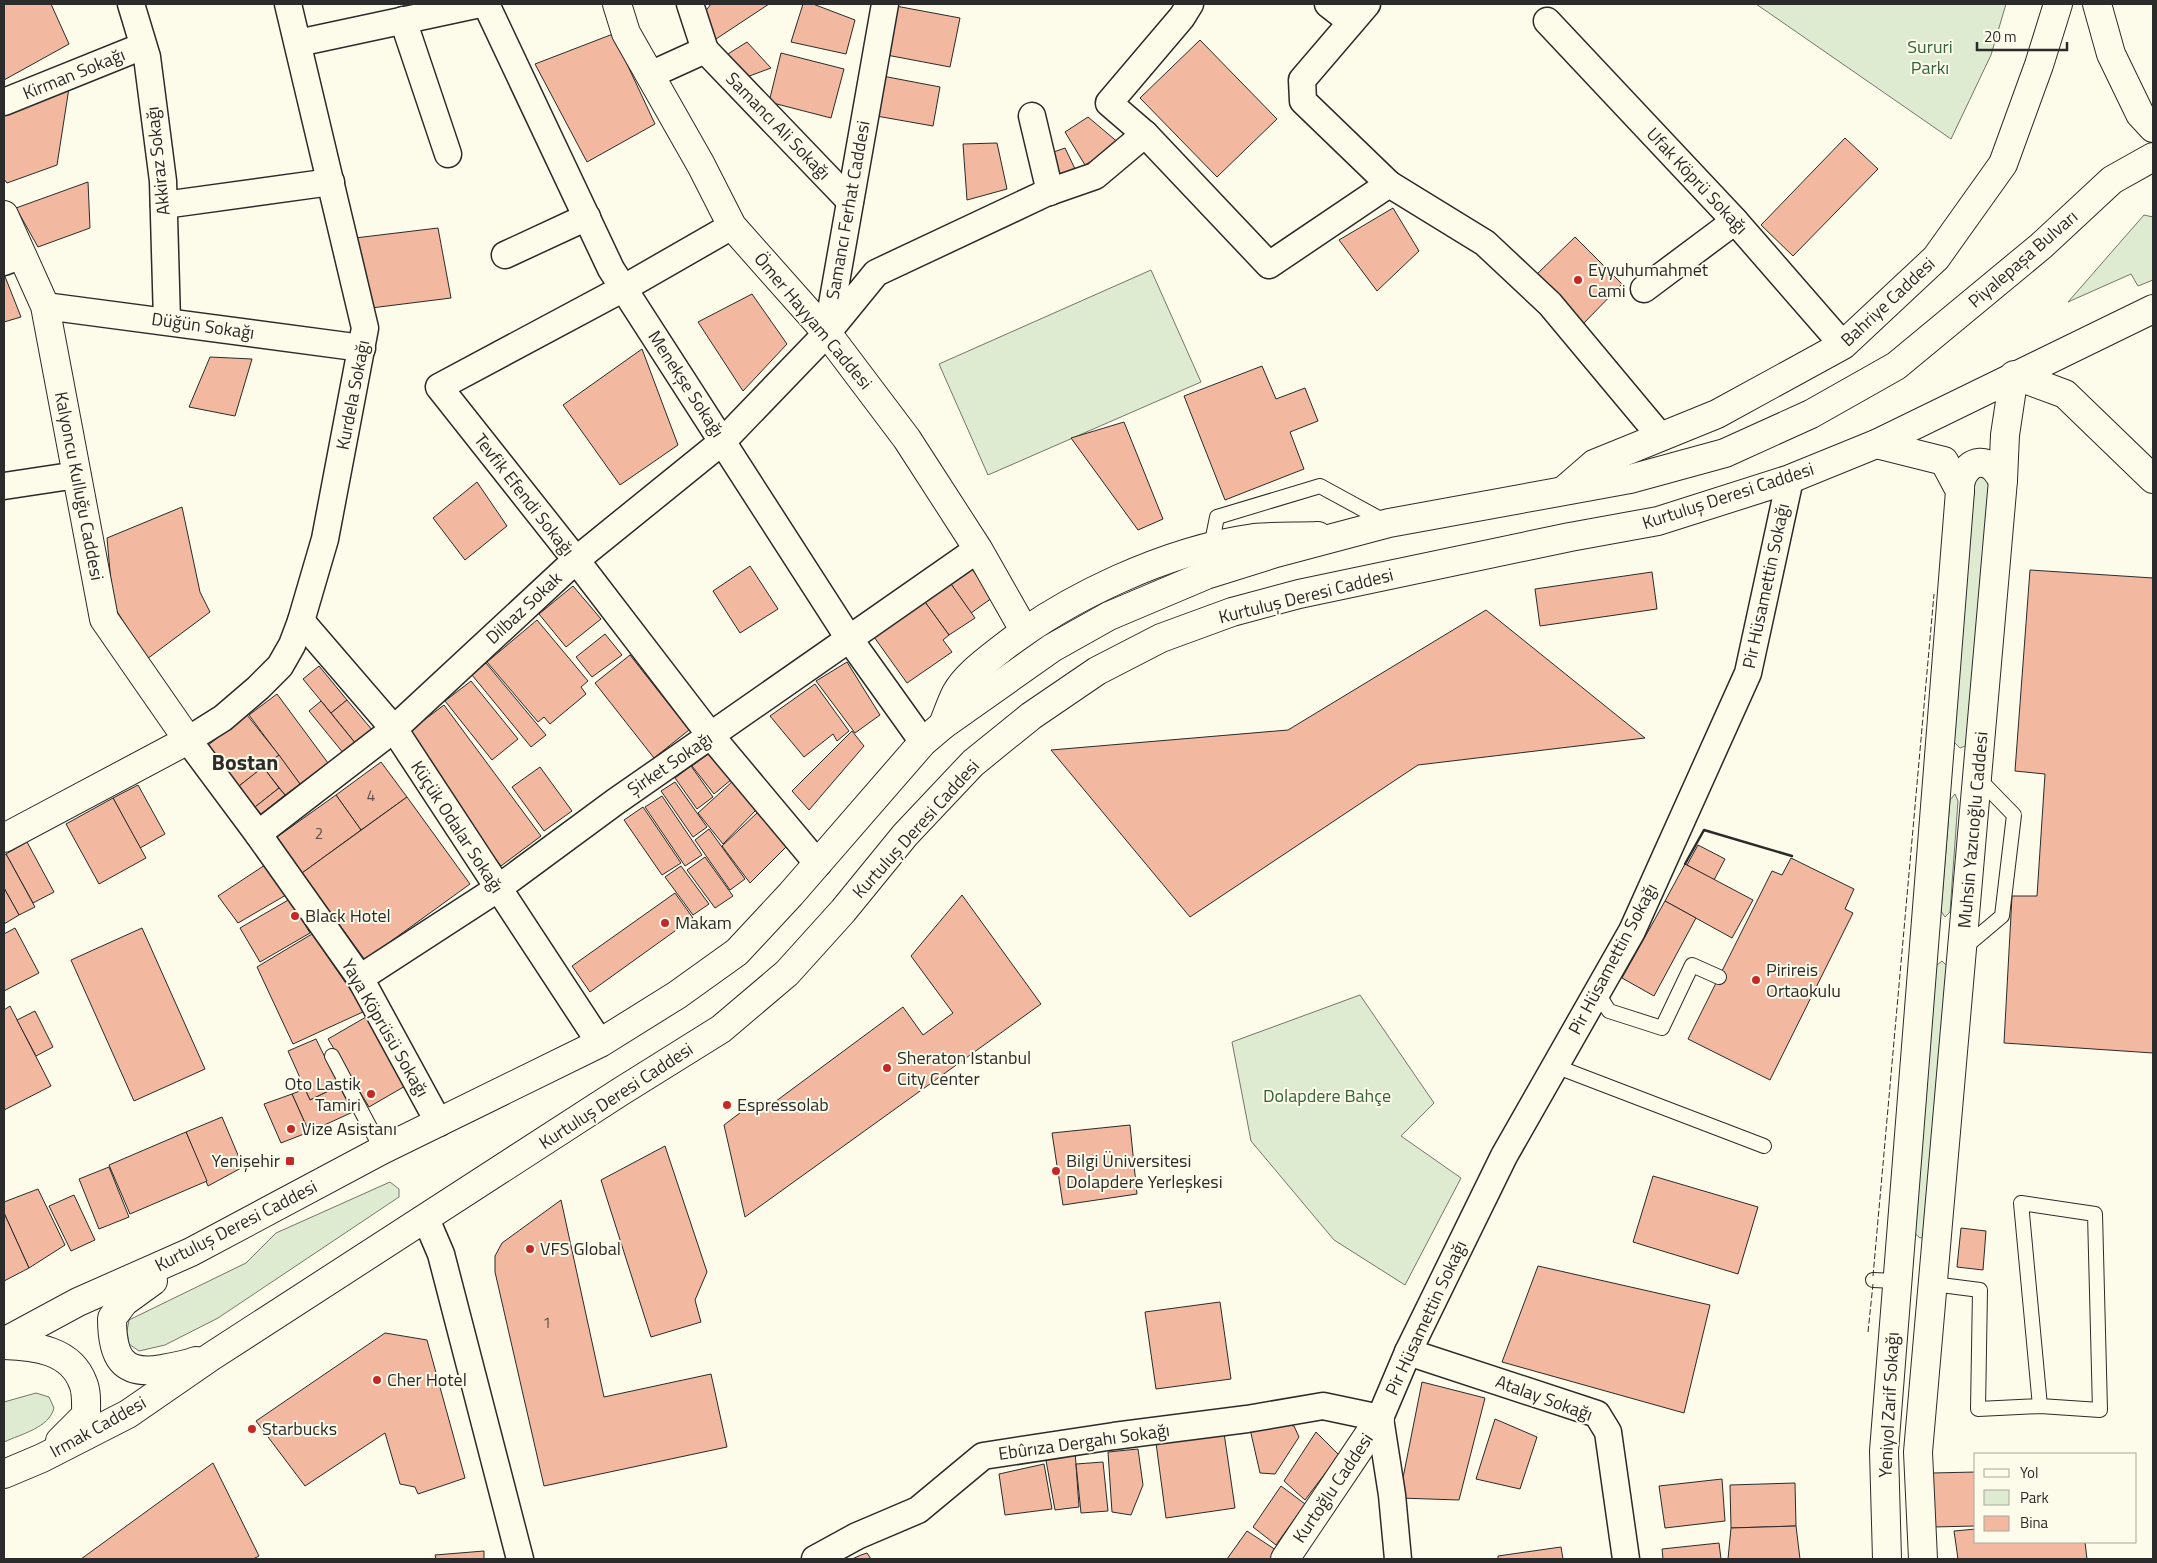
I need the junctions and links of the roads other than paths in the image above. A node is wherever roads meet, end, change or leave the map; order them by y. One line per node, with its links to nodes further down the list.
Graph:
1 (131, 4): 16 (street, Akkiraz Sokağı)
2 (288, 4): 15 (street, Kurdela Sokağı)
3 (480, 4): 13 (street)
4 (486, 4): 31 (street, Menekşe Sokağı)
5 (617, 4): 18 (main road, Ömer Hayyam Caddesi)
6 (690, 4): 17 (street, Samancı Ali Sokağı)
7 (885, 4): 28 (street, Samancı Ferhat Caddesi)
8 (1328, 4): 12 (street)
9 (2058, 4): 42 (main road, Bahriye Caddesi)
10 (2097, 4): 21 (main road)
11 (1180, 8): 22 (street)
12 (1359, 13): 26 (street)
13 (402, 20): 15 (street); 23 (street)
14 (1547, 21): 32 (street, Ufak Köprü Sokağı)
15 (298, 43): 25 (street, Kurdela Sokağı)
16 (144, 46): 19 (street, Kirman Sokağı); 29 (street, Akkiraz Sokağı)
17 (705, 50): 18 (street); 28 (street, Samancı Ali Sokağı)
18 (650, 75): 33 (main road, Ömer Hayyam Caddesi)
19 (4, 102)
20 (1032, 116): 27 (street)
21 (2153, 128)
22 (1145, 134): 26 (street); 27 (street, Samancı Ferhat Caddesi)
23 (448, 154)
24 (2153, 157): 44 (main road, Piyalepaşa Bulvarı)
25 (331, 182): 29 (street); 43 (street, Kurdela Sokağı)
26 (1389, 184): 46 (street)
27 (1048, 192): 41 (street, Samancı Ferhat Caddesi)
28 (850, 202): 41 (street, Samancı Ferhat Caddesi)
29 (164, 205): 40 (street, Akkiraz Sokağı)
30 (4, 215): 35 (main road, Kalyoncu Kulluğu Caddesi)
31 (587, 217): 34 (street); 36 (street, Menekşe Sokağı)
32 (1735, 220): 37 (street); 42 (street, Ufak Köprü Sokağı)
33 (732, 226): 36 (street, Tevfik Efendi Sokağı); 41 (main road, Ömer Hayyam Caddesi)
34 (505, 254)
35 (13, 259): 38 (main road, Kalyoncu Kulluğu Caddesi)
36 (624, 288): 47 (street, Menekşe Sokağı); 60 (street, Tevfik Efendi Sokağı)
37 (1644, 289)
38 (45, 306): 40 (street, Düğün Sokağı); 49 (main road, Kalyoncu Kulluğu Caddesi)
39 (2153, 309): 45 (main road, Kurtuluş Deresi Caddesi)
40 (167, 321): 43 (street, Düğün Sokağı)
41 (827, 332): 47 (street, Dilbaz Sokak); 59 (main road, Ömer Hayyam Caddesi)
42 (1843, 345): 46 (main road, Bahriye Caddesi)
43 (362, 348): 61 (street, Kurdela Sokağı)
44 (1896, 366): 54 (main road, Kurtuluş Deresi Caddesi)
45 (2014, 375): 48 (main road, Kurtuluş Deresi Caddesi); 51 (main road); 52 (main road, Muhsin Yazıcıoğlu Caddesi)
46 (1660, 437): 54 (main road, Bahriye Caddesi)
47 (723, 441): 60 (street, Dilbaz Sokak); 63 (street, Menekşe Sokağı)
48 (1876, 444): 50 (main road, Kurtuluş Deresi Caddesi); 55 (main road)
49 (77, 474): 53 (street); 67 (main road, Kalyoncu Kulluğu Caddesi)
50 (1790, 479): 78 (street, Pir Hüsamettin Sokağı); 85 (main road, Kurtuluş Deresi Caddesi)
51 (2153, 479)
52 (2003, 480): 55 (main road); 69 (main road, Muhsin Yazıcıoğlu Caddesi)
53 (4, 486)
54 (1562, 491): 56 (main road, Kurtuluş Deresi Caddesi)
55 (1960, 491): 68 (main road)
56 (1389, 523): 57 (main road, Kurtuluş Deresi Caddesi); 58 (lane)
57 (1347, 535): 58 (main road); 65 (main road, Kurtuluş Deresi Caddesi)
58 (1210, 547): 62 (main road)
59 (978, 548): 62 (main road, Ömer Hayyam Caddesi); 63 (street, Şirket Sokağı)
60 (576, 560): 64 (street, Dilbaz Sokak); 66 (street, Tevfik Efendi Sokağı)
61 (301, 621): 64 (street, Küçük Odalar Sokağı); 67 (street, Kurdela Sokağı)
62 (1024, 630): 65 (main road)
63 (848, 637): 65 (street, Menekşe Sokağı); 66 (street, Şirket Sokağı)
64 (394, 729): 70 (street, Dilbaz Sokak); 73 (street, Küçük Odalar Sokağı)
65 (933, 734): 72 (main road, Kurtuluş Deresi Caddesi)
66 (711, 736): 72 (street, Tevfik Efendi Sokağı); 73 (street, Şirket Sokağı)
67 (188, 740): 70 (street, Yaya Köprüsü Sokağı); 71 (main road)
68 (1938, 774): 69 (main road); 74 (main road)
69 (1977, 777): 75 (main road, Muhsin Yazıcıoğlu Caddesi); 75 (lane)
70 (258, 834): 77 (street, Yaya Köprüsü Sokağı)
71 (4, 838)
72 (818, 864): 79 (main road, Kurtuluş Deresi Caddesi)
73 (497, 889): 77 (street, Şirket Sokağı); 79 (street, Küçük Odalar Sokağı)
74 (1924, 942): 75 (main road); 87 (main road)
75 (1962, 949): 88 (main road, Muhsin Yazıcıoğlu Caddesi)
76 (1719, 977): 78 (lane)
77 (360, 978): 82 (street, Yaya Köprüsü Sokağı)
78 (1596, 992): 81 (street, Pir Hüsamettin Sokağı)
79 (600, 1043): 82 (main road, Kurtuluş Deresi Caddesi)
80 (332, 1056): 84 (lane)
81 (1555, 1066): 83 (lane); 90 (street, Pir Hüsamettin Sokağı)
82 (439, 1123): 84 (main road, Kurtuluş Deresi Caddesi)
83 (1764, 1146)
84 (382, 1150): 86 (main road, Kurtuluş Deresi Caddesi)
85 (426, 1219): 91 (main road, Kurtuluş Deresi Caddesi); 96 (street)
86 (192, 1252): 89 (main road, Kurtuluş Deresi Caddesi); 91 (main road)
87 (1885, 1281): 88 (main road); 101 (main road, Yeniyol Zarif Sokağı)
88 (1933, 1284): 92 (lane); 102 (main road, Yeniyol Zarif Sokağı)
89 (4, 1344): 94 (main road)
90 (1408, 1352): 93 (street, Pir Hüsamettin Sokağı); 100 (street, Atalay Sokağı)
91 (212, 1356): 94 (main road, Irmak Caddesi)
92 (2040, 1406): 92 (lane)
93 (1380, 1418): 97 (street, Ebûrıza Dergahı Sokağı); 98 (main road, Kurtoğlu Caddesi); 99 (street)
94 (42, 1458): 95 (main road, Irmak Caddesi)
95 (4, 1474)
96 (520, 1559)
97 (815, 1559)
98 (1285, 1559)
99 (1398, 1559)
100 (1626, 1559)
101 (1887, 1559)
102 (1922, 1559)

